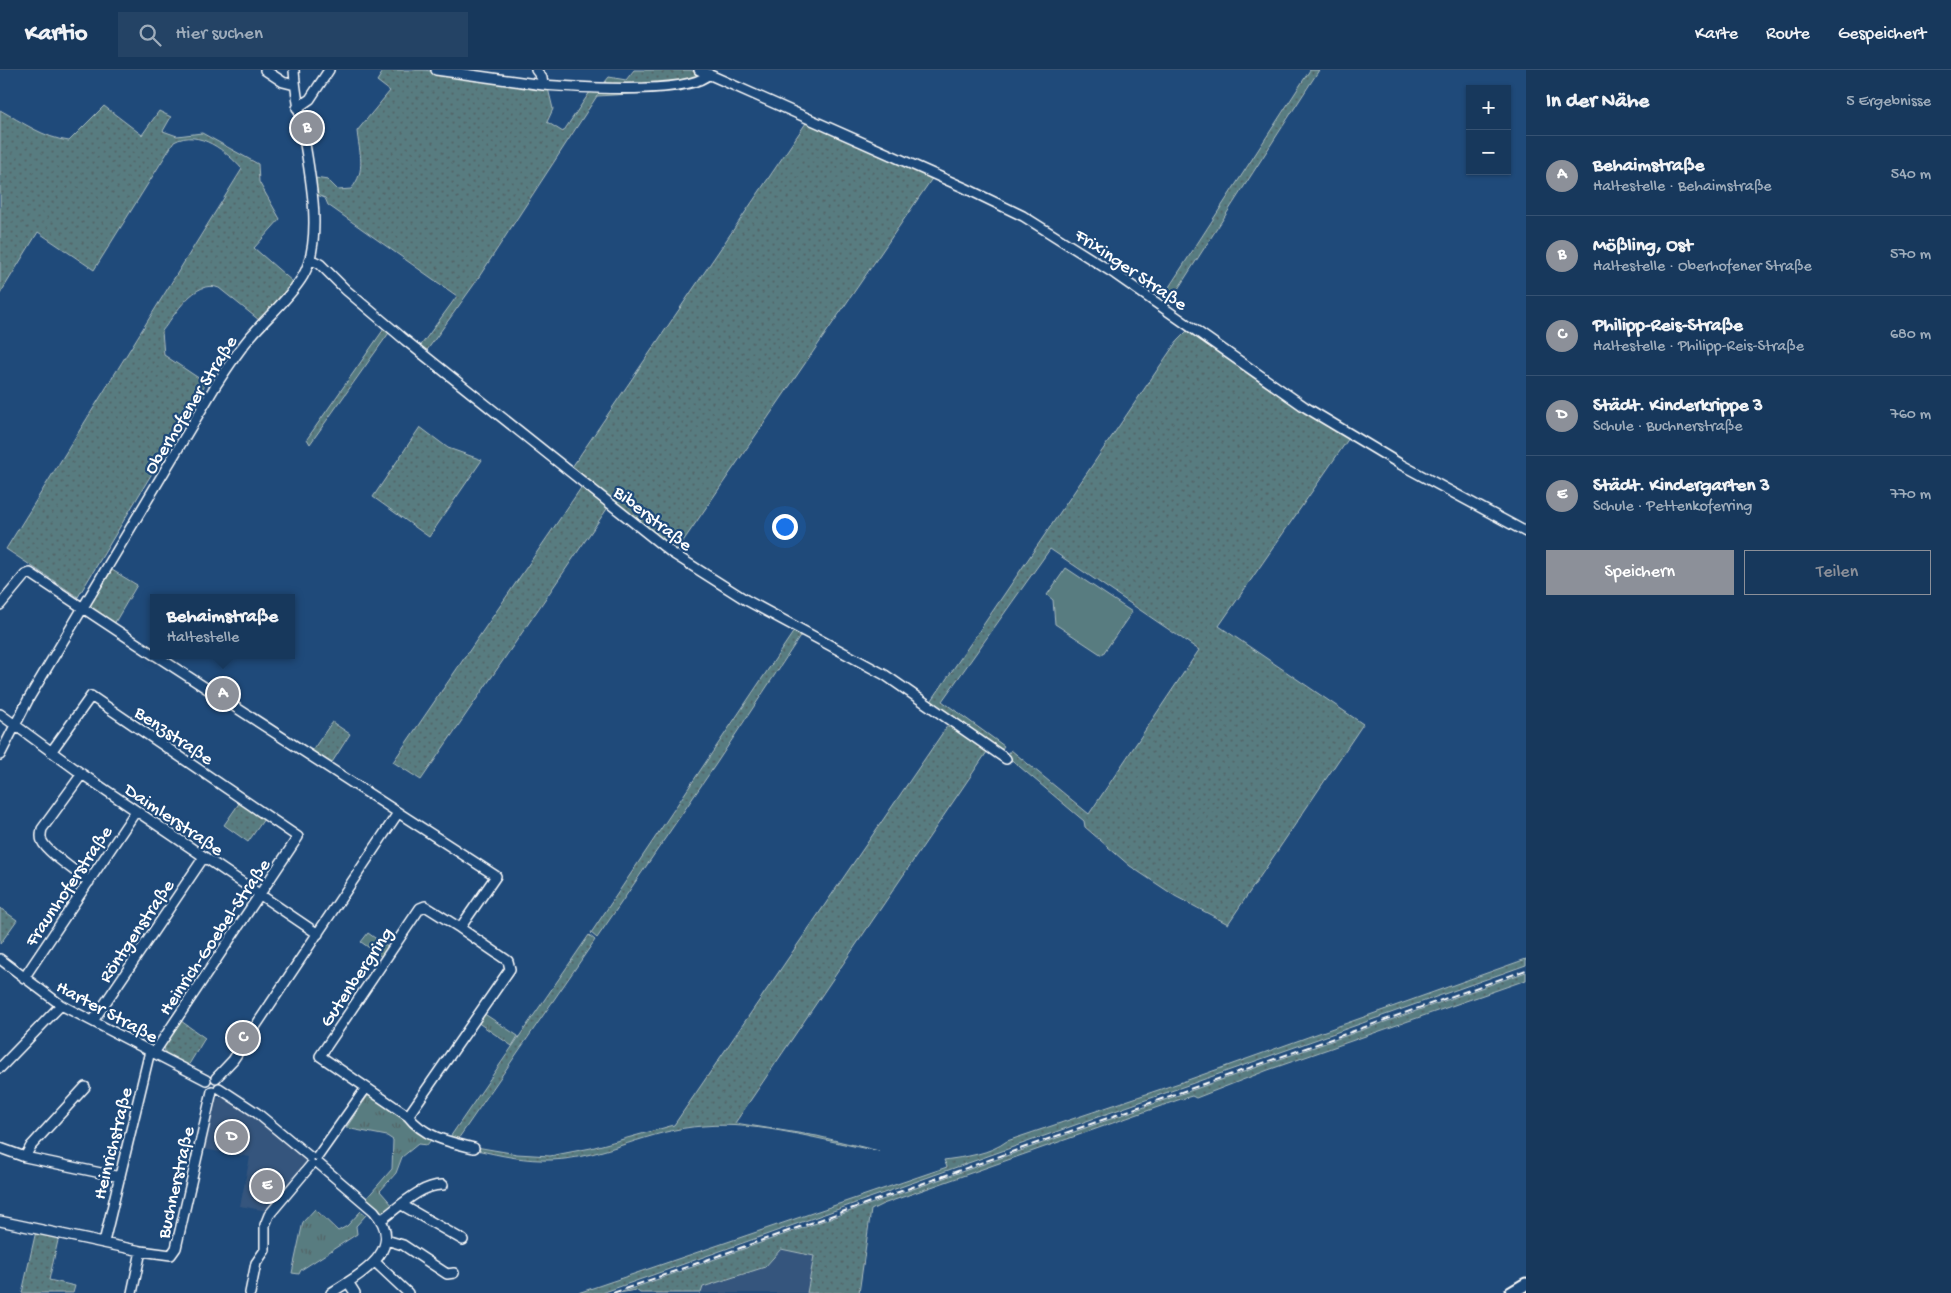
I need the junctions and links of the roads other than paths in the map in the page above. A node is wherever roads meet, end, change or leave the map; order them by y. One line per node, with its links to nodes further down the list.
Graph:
1 (265, 70): 8 (street)
2 (294, 70): 8 (street, Oberhofener Straße)
3 (329, 70): 10 (street)
4 (436, 70): 9 (street)
5 (536, 70): 9 (street)
6 (699, 70): 7 (street, Frixinger Straße)
7 (709, 74): 9 (street); 12 (street, Frixinger Straße)
8 (295, 85): 10 (street, Oberhofener Straße)
9 (543, 85)
10 (298, 108): 11 (street, Oberhofener Straße)
11 (310, 260): 14 (street, Oberhofener Straße); 21 (street, Biberstraße)
12 (1526, 532)
13 (0, 605): 14 (street)
14 (83, 608): 15 (street); 18 (street, Oberhofener Straße)
15 (150, 652)
16 (160, 659): 24 (street)
17 (0, 714): 18 (street, Daimlerstraße)
18 (15, 725): 19 (street, Daimlerstraße); 20 (street, Oberhofener Straße)
19 (51, 752): 22 (street, Daimlerstraße); 25 (street, Benzstraße)
20 (0, 755)
21 (1006, 759)
22 (82, 774): 23 (street, Daimlerstraße); 27 (street)
23 (136, 811): 26 (street, Daimlerstraße); 27 (street, Fraunhoferstraße)
24 (398, 813): 29 (street); 30 (street)
25 (298, 837): 28 (street, Heinrich-Goebel-Straße)
26 (204, 858): 28 (street, Daimlerstraße); 34 (street, Röntgenstraße)
27 (89, 882): 32 (street, Fraunhoferstraße)
28 (260, 894): 30 (street, Daimlerstraße); 35 (street, Heinrich-Goebel-Straße)
29 (460, 928): 40 (street, Gutenbergring); 42 (street, Gutenbergring)
30 (318, 934): 37 (street)
31 (0, 959): 32 (street, Harter Straße)
32 (24, 978): 33 (street, Harter Straße)
33 (61, 1005): 34 (street, Harter Straße); 36 (street)
34 (93, 1021): 35 (street, Harter Straße)
35 (152, 1052): 38 (street, Harter Straße); 47 (street, Heinrichstraße)
36 (0, 1068)
37 (216, 1078): 38 (street); 41 (street)
38 (206, 1080): 41 (street)
39 (85, 1087): 45 (street)
40 (366, 1088): 42 (street, Gutenbergring); 46 (street)
41 (215, 1089): 46 (street); 55 (street, Buchnerstraße)
42 (408, 1116): 44 (street, Gutenbergring)
43 (0, 1148): 45 (street)
44 (474, 1148)
45 (25, 1156): 47 (street)
46 (314, 1161): 50 (street); 61 (street)
47 (120, 1177): 54 (street, Heinrichstraße)
48 (443, 1185): 49 (street)
49 (402, 1205): 50 (street); 53 (street)
50 (381, 1220): 52 (street)
51 (0, 1221): 54 (street, Buchnerstraße)
52 (386, 1240): 56 (street); 57 (street)
53 (463, 1240)
54 (104, 1242): 55 (street, Buchnerstraße)
55 (141, 1251): 60 (street)
56 (375, 1262): 58 (street); 64 (street)
57 (454, 1273)
58 (348, 1282): 62 (street); 63 (street)
59 (1526, 1284): 65 (main road)
60 (132, 1293)
61 (250, 1293)
62 (331, 1293)
63 (355, 1293)
64 (408, 1293)
65 (1512, 1293)

